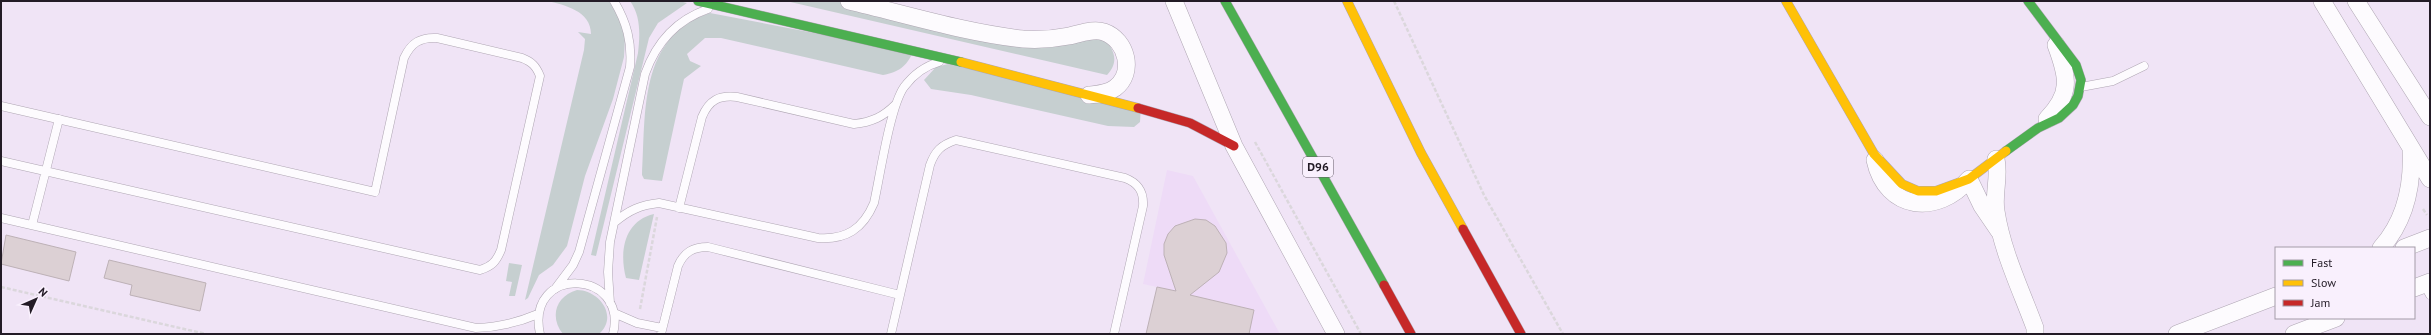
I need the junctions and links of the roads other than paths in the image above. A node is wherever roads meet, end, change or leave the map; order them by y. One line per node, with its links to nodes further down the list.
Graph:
1 (614, 1): 38 (lane)
2 (698, 1): 11 (street)
3 (849, 1): 16 (street)
4 (1174, 1): 22 (street)
5 (1225, 1): 52 (street, D96)
6 (1347, 1): 53 (street)
7 (1786, 1): 24 (street)
8 (2028, 1): 12 (street)
9 (2322, 1): 23 (street)
10 (2356, 1): 19 (street)
11 (718, 6): 13 (street); 32 (lane)
12 (2053, 37): 15 (street); 21 (street)
13 (949, 59): 16 (street); 17 (lane)
14 (2144, 66): 15 (lane)
15 (2080, 87): 21 (street)
16 (1088, 95): 22 (street)
17 (896, 104): 30 (lane); 30 (lane)
18 (1, 106): 20 (lane)
19 (2430, 117)
20 (59, 119): 27 (lane); 27 (lane)
21 (2038, 128): 25 (street)
22 (1234, 146): 51 (street)
23 (2411, 146): 29 (street); 36 (street)
24 (1874, 154): 28 (street)
25 (1996, 159): 28 (street); 34 (street)
26 (1, 161): 27 (lane)
27 (46, 171): 33 (lane)
28 (1969, 179): 34 (street)
29 (2430, 179)
30 (679, 208): 32 (lane)
31 (1, 218): 33 (lane)
32 (615, 222): 41 (lane)
33 (32, 225): 43 (lane)
34 (1999, 231): 46 (street)
35 (2430, 238): 37 (street)
36 (2382, 247)
37 (2407, 247)
38 (555, 289): 41 (lane); 43 (lane)
39 (900, 295): 45 (lane); 49 (lane); 50 (lane)
40 (2275, 296): 54 (street)
41 (610, 303): 42 (lane)
42 (614, 312): 45 (lane); 48 (lane)
43 (538, 314): 47 (lane)
44 (2333, 319): 55 (street)
45 (661, 331)
46 (2038, 332)
47 (540, 334)
48 (613, 334)
49 (891, 334)
50 (1114, 334)
51 (1336, 334)
52 (1411, 334)
53 (1521, 334)
54 (2177, 334)
55 (2294, 334)

